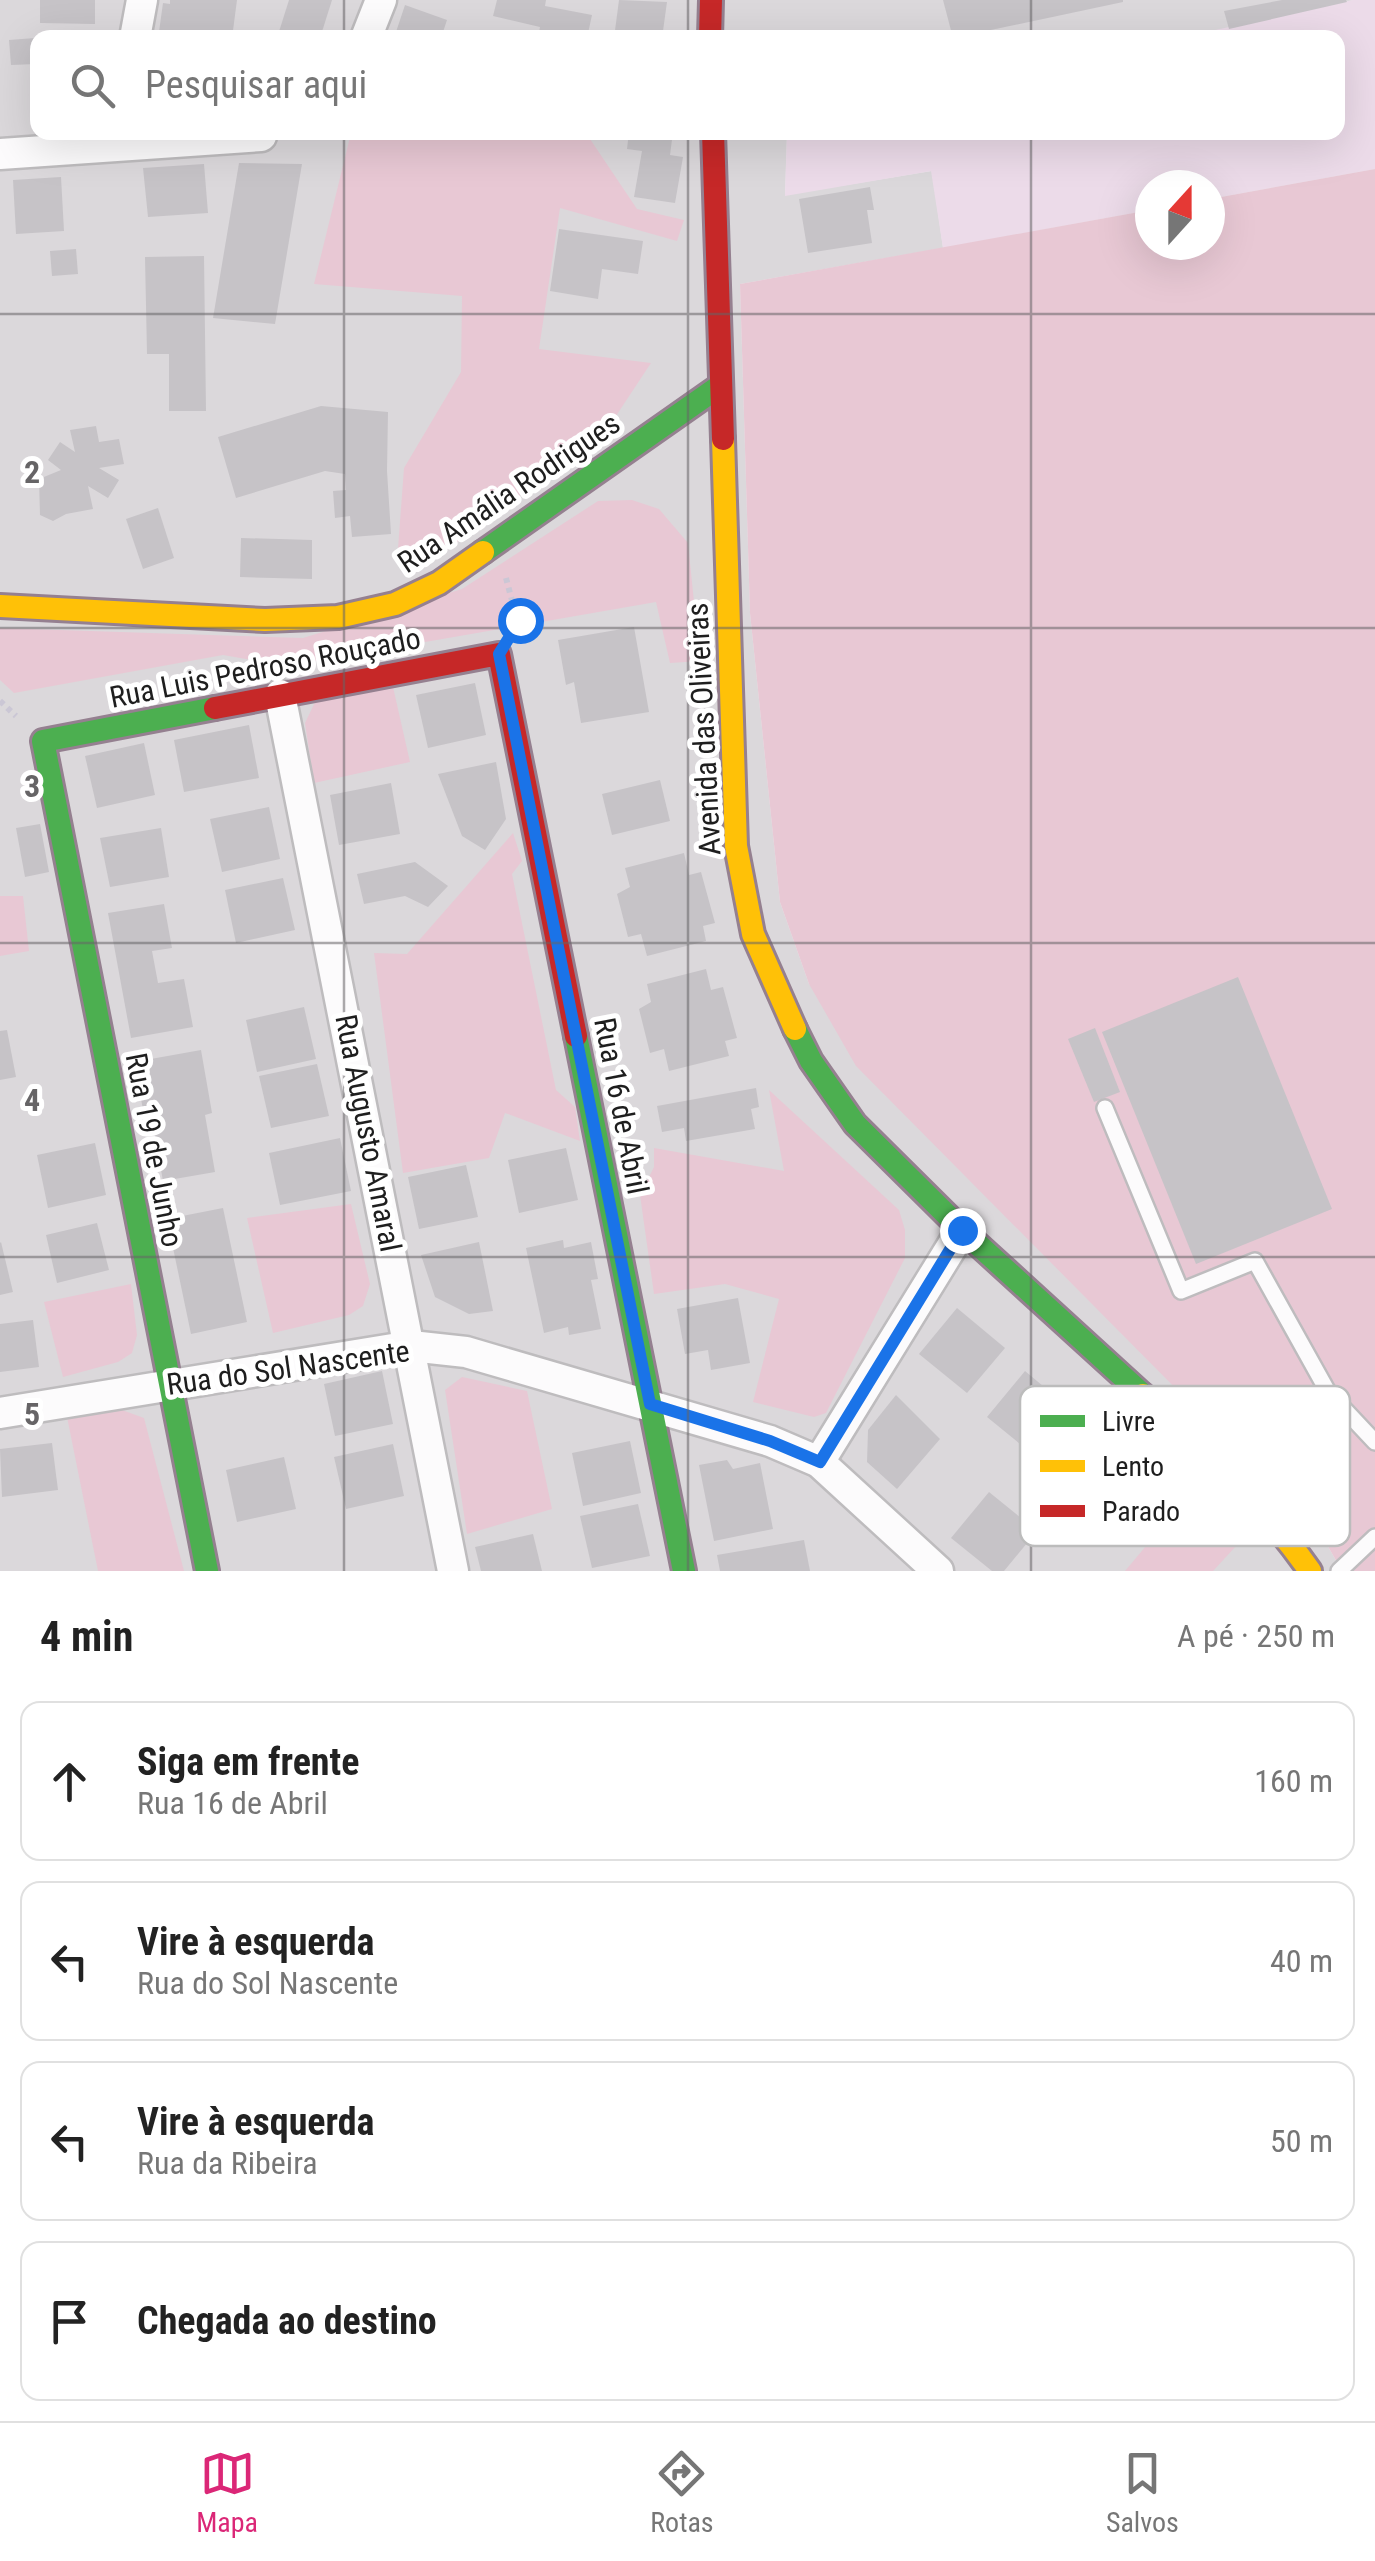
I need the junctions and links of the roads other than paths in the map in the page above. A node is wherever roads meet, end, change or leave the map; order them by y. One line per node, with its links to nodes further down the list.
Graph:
1 (142, 0): 4 (street)
2 (381, 0): 5 (street)
3 (711, 0): 6 (street)
4 (136, 30)
5 (369, 30)
6 (710, 30)
7 (116, 140): 9 (street)
8 (713, 140): 10 (street)
9 (0, 154)
10 (720, 385): 11 (street, Rua Amália Rodrigues); 16 (street, Avenida das Oliveiras)
11 (2, 604)
12 (499, 654): 13 (street, Rua Luis Pedroso Rouçado); 21 (street, Rua 16 de Abril)
13 (280, 695): 14 (street, Rua Luis Pedroso Rouçado); 17 (street, Rua Augusto Amaral)
14 (43, 740): 18 (street, Rua 19 de Junho)
15 (1105, 1108): 20 (lane)
16 (962, 1230): 19 (street, Avenida das Oliveiras); 25 (street)
17 (410, 1346): 18 (street, Rua do Sol Nascente); 21 (street, Rua do Sol Nascente); 30 (street, Rua Augusto Amaral)
18 (169, 1385): 22 (street, Rua do Sol Nascente); 29 (street, Rua 19 de Junho)
19 (1133, 1386)
20 (1325, 1386)
21 (650, 1404): 25 (street, Rua do Sol Nascente); 31 (street, Rua 16 de Abril)
22 (0, 1413)
23 (1350, 1415): 24 (lane)
24 (1375, 1442)
25 (820, 1462): 28 (street, Rua do Sol Nascente)
26 (1375, 1536): 33 (lane)
27 (1293, 1546): 32 (street, Avenida das Oliveiras)
28 (926, 1565)
29 (208, 1571)
30 (453, 1571)
31 (684, 1571)
32 (1310, 1571)
33 (1338, 1571)

